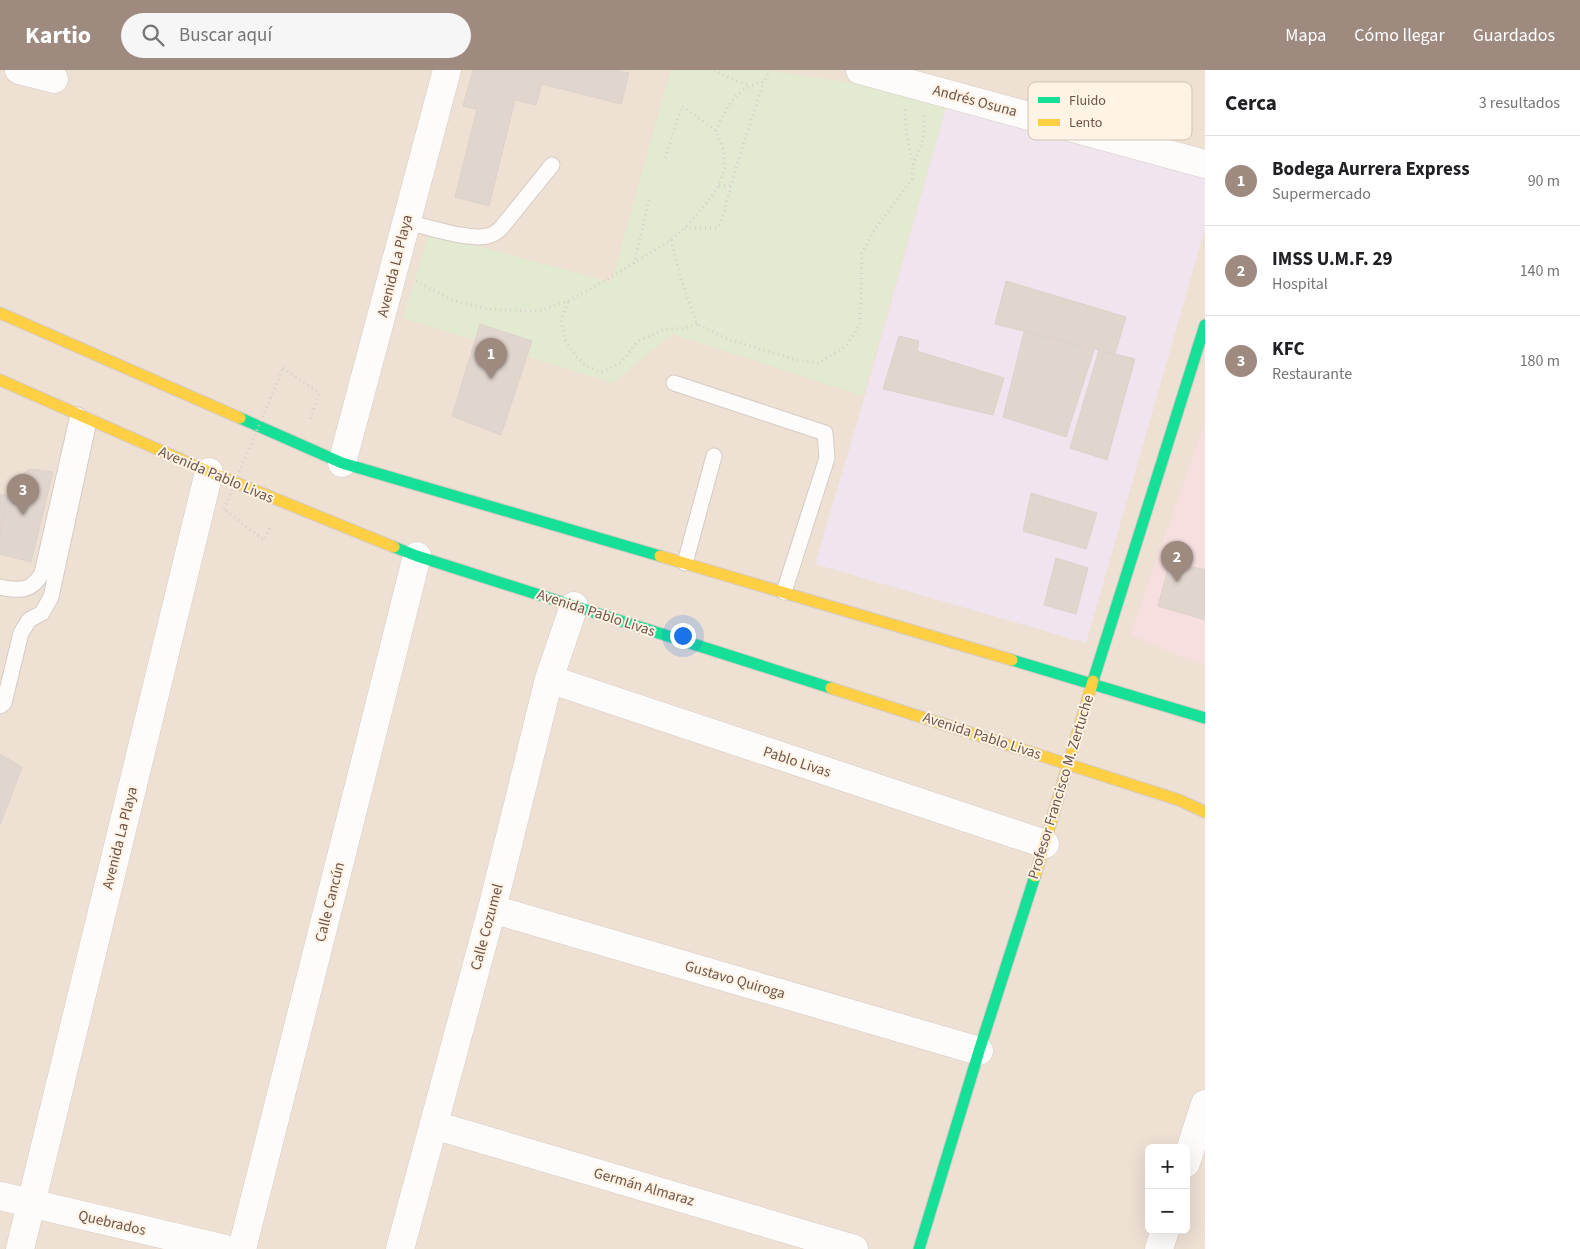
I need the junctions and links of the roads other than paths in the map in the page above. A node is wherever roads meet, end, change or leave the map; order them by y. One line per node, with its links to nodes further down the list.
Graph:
1 (19, 70): 4 (street)
2 (447, 70): 10 (street, Avenida La Playa)
3 (860, 70): 5 (street, Andrés Osuna)
4 (54, 79)
5 (911, 85): 6 (street, Andrés Osuna)
6 (1028, 116)
7 (1116, 140): 9 (street, Andrés Osuna)
8 (552, 164): 10 (lane)
9 (1205, 164)
10 (406, 222): 17 (street, Avenida La Playa)
11 (0, 314): 17 (main road)
12 (1205, 325): 25 (main road, Profesor Francisco M. Zertuche)
13 (0, 380): 15 (main road, Avenida Pablo Livas)
14 (674, 382): 22 (lane)
15 (84, 418): 18 (main road, Avenida Pablo Livas); 21 (lane); 26 (lane)
16 (714, 456): 20 (lane)
17 (342, 463): 20 (main road)
18 (210, 472): 19 (main road, Avenida Pablo Livas); 37 (street, Avenida La Playa)
19 (417, 556): 23 (main road, Avenida Pablo Livas); 41 (street, Calle Cancún)
20 (685, 563): 22 (main road)
21 (0, 587)
22 (784, 592): 25 (main road)
23 (574, 606): 24 (street, Calle Cozumel); 28 (main road, Avenida Pablo Livas)
24 (549, 679): 30 (street, Pablo Livas); 31 (street, Calle Cozumel)
25 (1092, 683): 27 (main road); 28 (main road, Profesor Francisco M. Zertuche)
26 (0, 706)
27 (1205, 718)
28 (1068, 764): 29 (main road, Avenida Pablo Livas); 30 (main road, Profesor Francisco M. Zertuche)
29 (1205, 812)
30 (1045, 844): 32 (main road, Profesor Francisco M. Zertuche)
31 (492, 909): 32 (street, Gustavo Quiroga); 34 (street, Calle Cozumel)
32 (979, 1050): 44 (main road, Profesor Francisco M. Zertuche)
33 (1205, 1104): 35 (street)
34 (434, 1125): 42 (street, Calle Cozumel); 43 (street, Germán Almaraz)
35 (1190, 1151)
36 (0, 1196): 37 (street, Quebrados)
37 (32, 1204): 39 (street); 40 (street, Quebrados)
38 (1164, 1234): 45 (street)
39 (20, 1249)
40 (225, 1249)
41 (242, 1249)
42 (400, 1249)
43 (854, 1249)
44 (919, 1249)
45 (1159, 1249)

